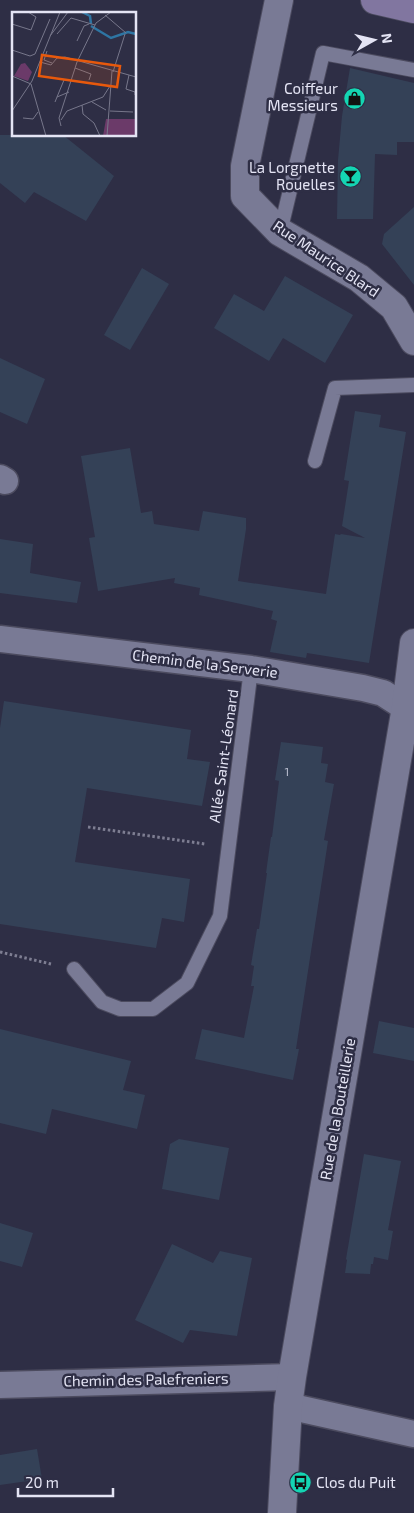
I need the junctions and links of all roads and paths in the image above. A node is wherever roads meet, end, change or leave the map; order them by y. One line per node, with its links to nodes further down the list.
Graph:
1 (279, 0): 5 (street, Rue Maurice Blard)
2 (374, 0): 3 (main road)
3 (414, 9)
4 (414, 70): 5 (lane)
5 (280, 232): 6 (street, Rue Maurice Blard)
6 (414, 341)
7 (414, 385): 8 (lane)
8 (314, 461)
9 (0, 639): 11 (street, Chemin de la Serverie)
10 (414, 643): 12 (street)
11 (252, 669): 12 (street, Chemin de la Serverie); 14 (lane, Allée Saint-Léonard)
12 (410, 710): 17 (street, Rue de la Bouteillerie)
13 (88, 828): 14 (path, Allée Saint-Léonard)
14 (228, 847): 16 (lane, Allée Saint-Léonard)
15 (0, 952): 16 (path)
16 (74, 969)
17 (292, 1376): 18 (street, Chemin des Palefreniers); 19 (street, Rue de la Bouteillerie)
18 (0, 1385)
19 (288, 1406): 20 (street); 21 (street, Rue de la Bouteillerie)
20 (414, 1434)
21 (282, 1513)

